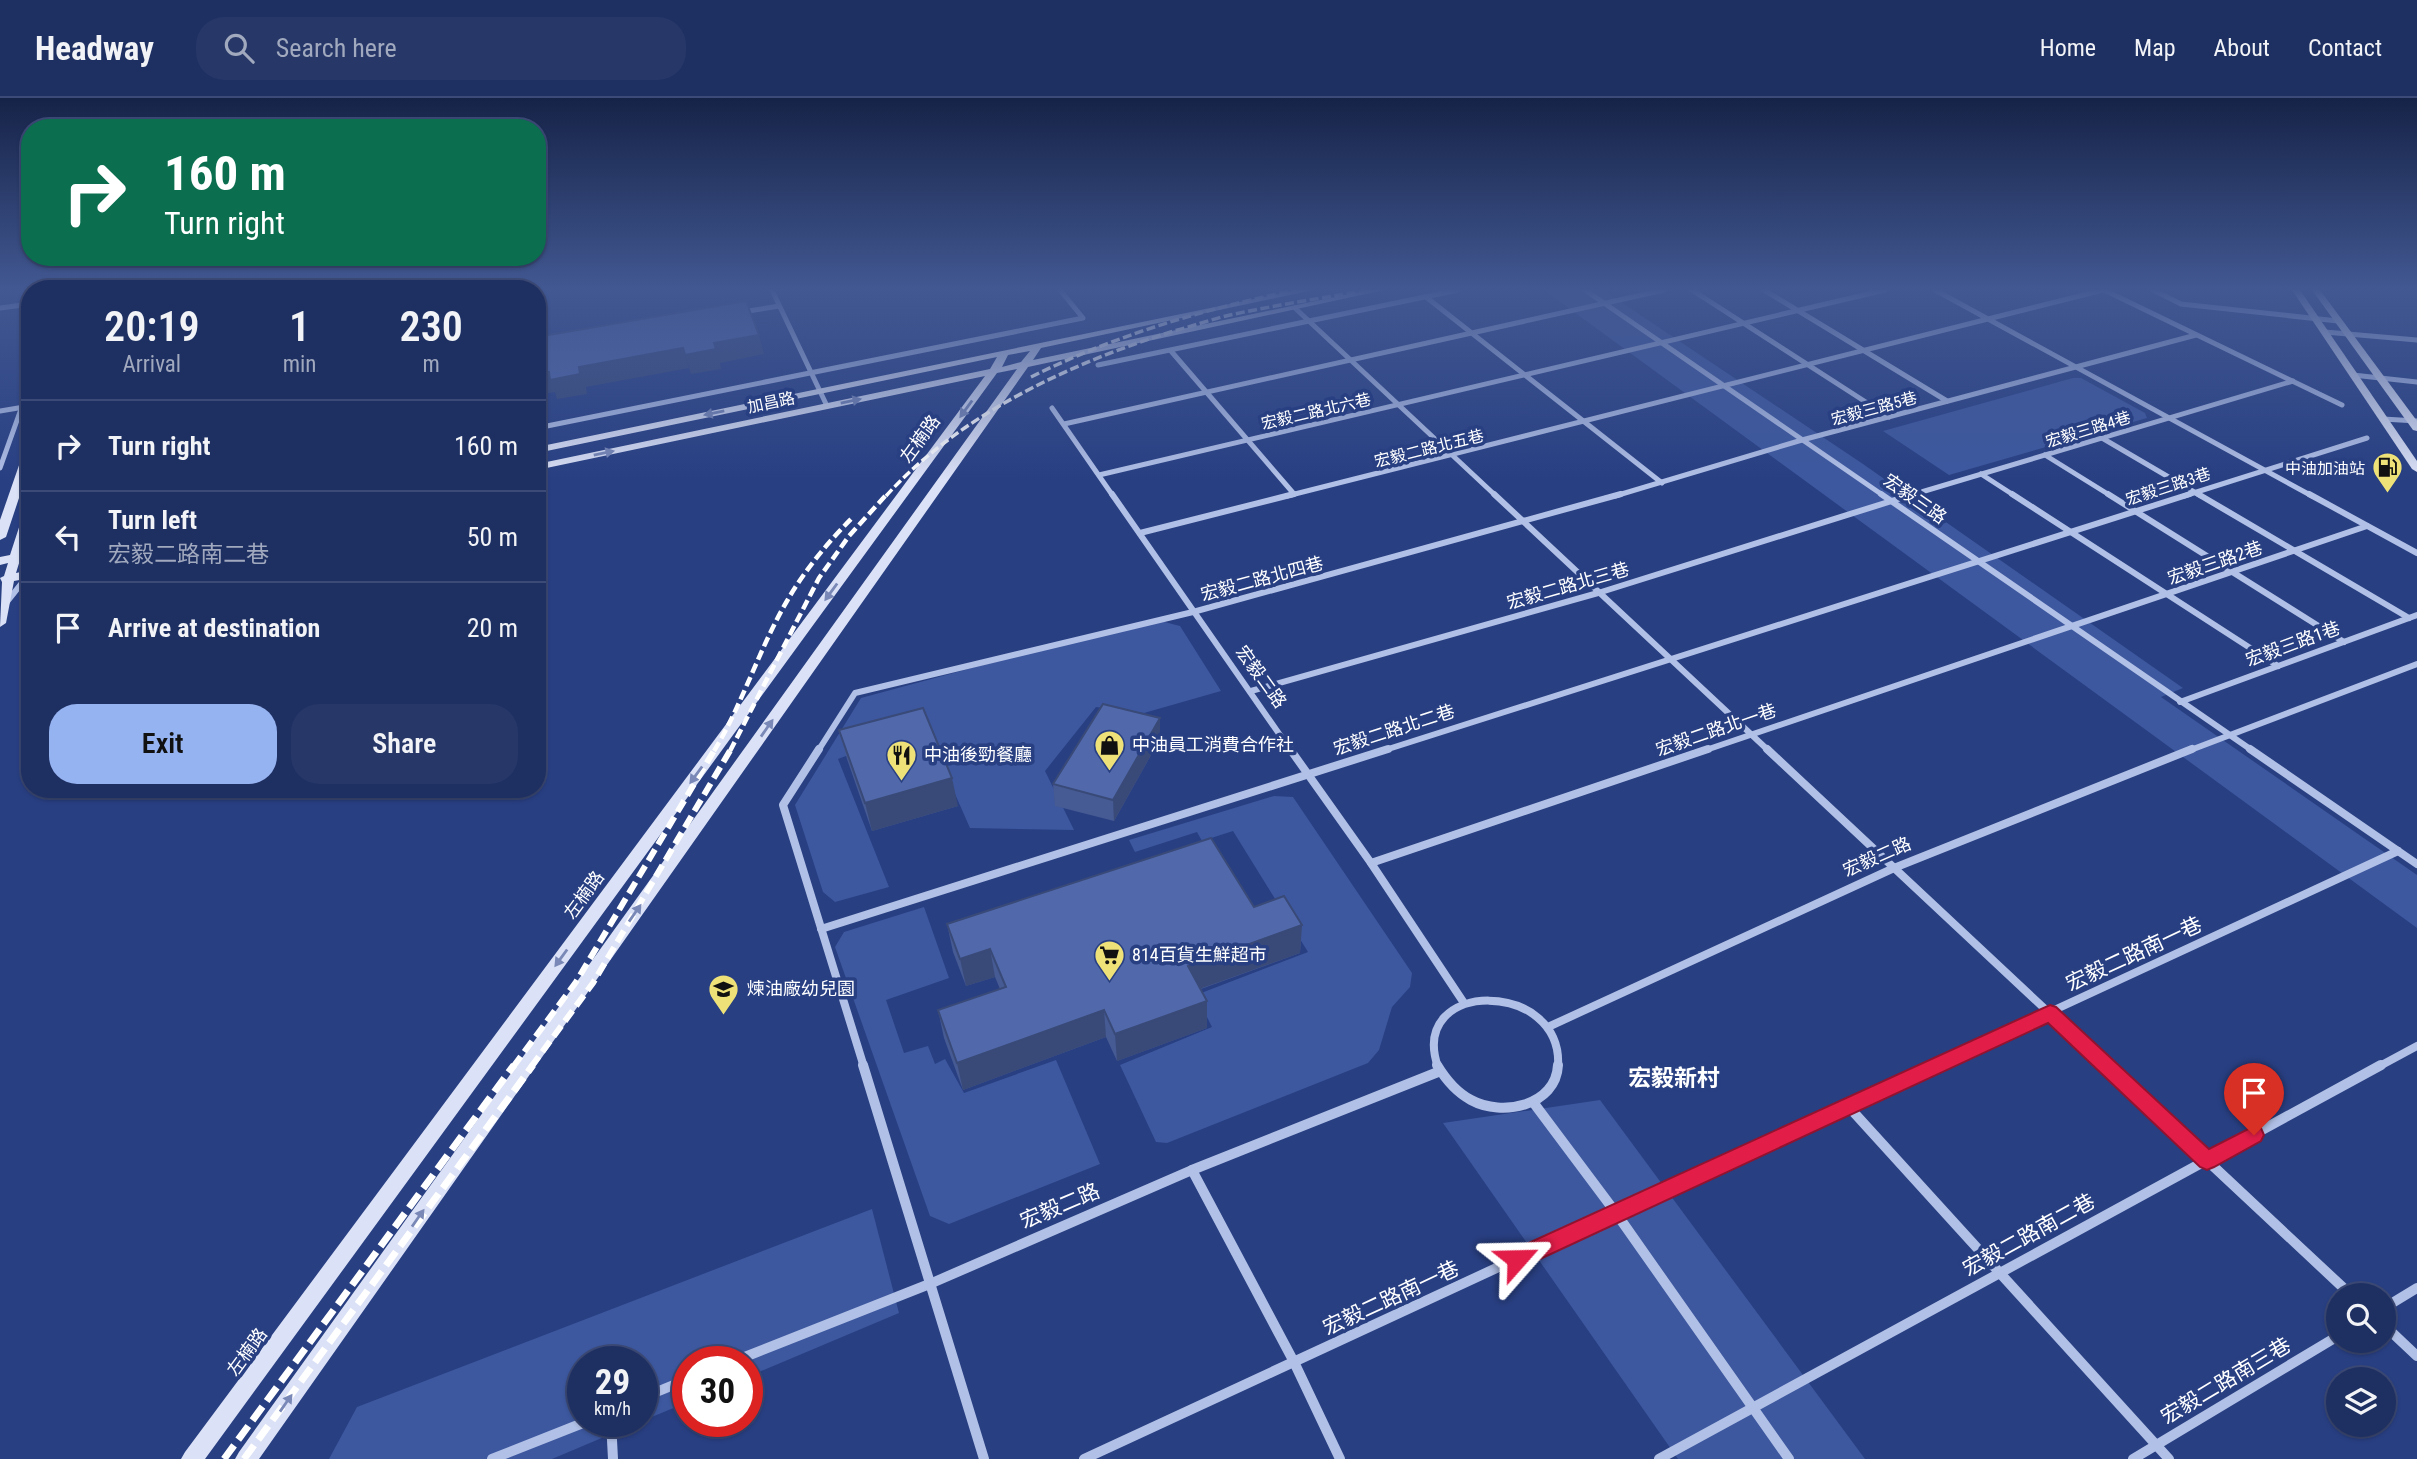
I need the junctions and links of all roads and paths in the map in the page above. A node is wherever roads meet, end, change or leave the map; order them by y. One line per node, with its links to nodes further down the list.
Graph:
1 (1004, 353): 27 (street, 左楠路)
2 (802, 354): 28 (street)
3 (907, 354): 28 (street)
4 (1002, 354): 35 (street, 加昌路)
5 (1033, 354): 23 (street)
6 (1080, 354): 23 (street, 加昌路)
7 (1158, 354): 24 (street)
8 (1173, 354): 36 (street)
9 (1344, 354): 22 (street)
10 (1380, 354): 22 (street)
11 (1497, 354): 30 (street)
12 (1616, 354): 30 (street, 宏毅二路北六巷)
13 (1676, 354): 34 (street, 宏毅三路)
14 (1790, 354): 25 (street)
15 (1851, 354): 25 (street, 宏毅二路北五巷)
16 (1870, 354): 37 (street)
17 (2051, 354): 26 (street)
18 (2127, 354): 26 (street, 宏毅三路5巷)
19 (2235, 354): 32 (street)
20 (2339, 354): 29 (street)
21 (2363, 354): 31 (street)
22 (1351, 360): 36 (street); 38 (street)
23 (1026, 365): 27 (street, 加昌路); 132 (street, one-way to 23)
24 (1098, 365)
25 (1807, 365): 34 (street, 宏毅二路北五巷); 44 (street)
26 (2076, 367): 37 (street, 宏毅三路5巷); 45 (street)
27 (994, 371): 40 (street, 加昌路, one-way to 27); 131 (street, 左楠路, one-way to 131)
28 (811, 373): 35 (street); 50 (street)
29 (2353, 374): 31 (street); 46 (street)
30 (1524, 375): 38 (street, 宏毅二路北六巷); 47 (street)
31 (2381, 378): 33 (street); 49 (street)
32 (2293, 381): 39 (street); 45 (street, 宏毅三路4巷)
33 (2417, 382)
34 (1723, 386): 47 (street, 宏毅二路北五巷); 54 (street, 宏毅三路)
35 (819, 391): 40 (street); 55 (street, 加昌路, one-way to 55)
36 (1206, 392): 48 (street); 53 (street)
37 (1947, 401): 44 (street, 宏毅三路5巷)
38 (1399, 404): 53 (street, 宏毅二路北六巷); 56 (street)
39 (2342, 405)
40 (827, 406): 59 (street, 加昌路, one-way to 40)
41 (21, 408): 43 (street); 60 (street)
42 (1052, 408): 48 (street, 宏毅二路)
43 (0, 411)
44 (1889, 417): 54 (street, 宏毅三路5巷)
45 (2170, 418): 51 (street, 宏毅三路4巷); 62 (street)
46 (2383, 419): 49 (street); 57 (street)
47 (1583, 421): 56 (street, 宏毅二路北五巷); 66 (street)
48 (1063, 424): 65 (street, 宏毅二路)
49 (2415, 424)
50 (546, 426)
51 (2102, 438): 58 (street, 宏毅三路4巷); 67 (street)
52 (2367, 438): 62 (street, 宏毅三路3巷)
53 (1247, 440): 65 (street, 宏毅二路北六巷); 68 (street)
54 (1802, 440): 66 (street, 宏毅二路北四巷); 69 (street, 宏毅三路)
55 (546, 448)
56 (1452, 454): 68 (street, 宏毅二路北五巷); 71 (street)
57 (2412, 454): 61 (street)
58 (2045, 455): 63 (street, 宏毅三路4巷); 70 (street)
59 (546, 465)
60 (0, 468)
61 (2417, 469)
62 (2265, 470): 67 (street, 宏毅三路3巷); 72 (street)
63 (1981, 474): 69 (street, 宏毅三路4巷); 73 (street)
64 (21, 475): 75 (street)
65 (1099, 475): 74 (street, 宏毅二路)
66 (1662, 483): 71 (street, 宏毅二路北四巷)
67 (2193, 492): 70 (street, 宏毅三路3巷); 77 (street)
68 (1294, 494): 74 (street, 宏毅二路北五巷)
69 (1891, 501): 82 (street, 宏毅三路); 86 (street, 宏毅二路北三巷)
70 (2134, 511): 73 (street, 宏毅三路3巷); 83 (street)
71 (1524, 521): 86 (street); 89 (street, 宏毅二路北四巷)
72 (2367, 526): 77 (street, 宏毅三路2巷); 78 (street)
73 (2069, 532): 82 (street, 宏毅三路3巷); 87 (street)
74 (1140, 533): 89 (street, 宏毅二路)
75 (0, 537)
76 (21, 542): 80 (street)
77 (2292, 552): 83 (street, 宏毅三路2巷); 90 (street)
78 (2417, 553)
79 (21, 557): 80 (street)
80 (16, 558): 81 (street); 84 (street)
81 (0, 561)
82 (1977, 561): 92 (street, 宏毅三路); 94 (street, 宏毅二路北二巷)
83 (2233, 572): 87 (street, 宏毅三路2巷); 93 (street)
84 (5, 579): 88 (street)
85 (21, 584): 88 (street)
86 (1598, 593): 94 (street); 97 (street, 宏毅二路北三巷)
87 (2165, 595): 92 (street, 宏毅三路2巷); 96 (street)
88 (6, 603): 91 (street)
89 (1193, 612): 97 (street, 宏毅二路); 106 (street, 宏毅二路北四巷)
90 (2413, 617): 93 (street, 宏毅三路1巷)
91 (0, 622)
92 (2071, 626): 98 (street, 宏毅三路); 99 (street, 宏毅二路北一巷)
93 (2344, 642): 96 (street, 宏毅三路1巷)
94 (1671, 659): 99 (street); 101 (street, 宏毅二路北二巷)
95 (2417, 664): 100 (street)
96 (2278, 666): 98 (street, 宏毅三路1巷)
97 (1251, 691): 101 (street, 宏毅二路)
98 (2180, 702): 100 (street, 宏毅三路)
99 (1752, 734): 103 (street, 宏毅二路北一巷); 105 (street)
100 (2227, 735): 102 (street, 宏毅三路); 105 (street, 宏毅二路)
101 (1308, 774): 103 (street, 宏毅二路); 106 (street, 宏毅二路北二巷)
102 (2398, 851): 104 (street, 宏毅三路); 108 (street, 宏毅二路南一巷)
103 (1371, 863): 107 (street, 宏毅二路)
104 (2417, 864)
105 (1894, 867): 108 (street); 109 (street, 宏毅二路)
106 (821, 929): 118 (street)
107 (1464, 1003): 109 (street); 111 (street)
108 (2050, 1013): 113 (street, 宏毅二路南一巷); 114 (street)
109 (1548, 1027): 112 (street)
110 (2417, 1046): 114 (street, 宏毅二路南二巷)
111 (1437, 1072): 112 (street); 115 (street, 宏毅二路)
112 (1533, 1102): 116 (street)
113 (1848, 1106): 116 (street, 宏毅二路南一巷); 117 (street)
114 (2207, 1160): 117 (street, 宏毅二路南二巷); 119 (street)
115 (1192, 1170): 118 (street, 宏毅二路); 126 (street)
116 (1616, 1213): 126 (street, 宏毅二路南一巷); 127 (street)
117 (1999, 1273): 127 (street, 宏毅二路南二巷); 130 (street)
118 (932, 1283): 124 (street, 宏毅二路); 135 (street)
119 (2338, 1283)
120 (2417, 1288): 121 (street)
121 (2396, 1301)
122 (2396, 1336): 125 (street)
123 (2326, 1342): 130 (street, 宏毅二路南三巷)
124 (763, 1350)
125 (2417, 1356)
126 (1294, 1362): 136 (street, 宏毅二路南一巷); 137 (street)
127 (1753, 1408): 138 (street, 宏毅二路南二巷); 139 (street)
128 (567, 1429): 133 (street)
129 (612, 1437): 134 (street)
130 (2157, 1445): 140 (street, 宏毅二路南三巷); 141 (street)
131 (192, 1459)
132 (246, 1459)
133 (492, 1459)
134 (613, 1459)
135 (984, 1459)
136 (1084, 1459)
137 (1340, 1459)
138 (1659, 1459)
139 (1789, 1459)
140 (2133, 1459)
141 (2169, 1459)

